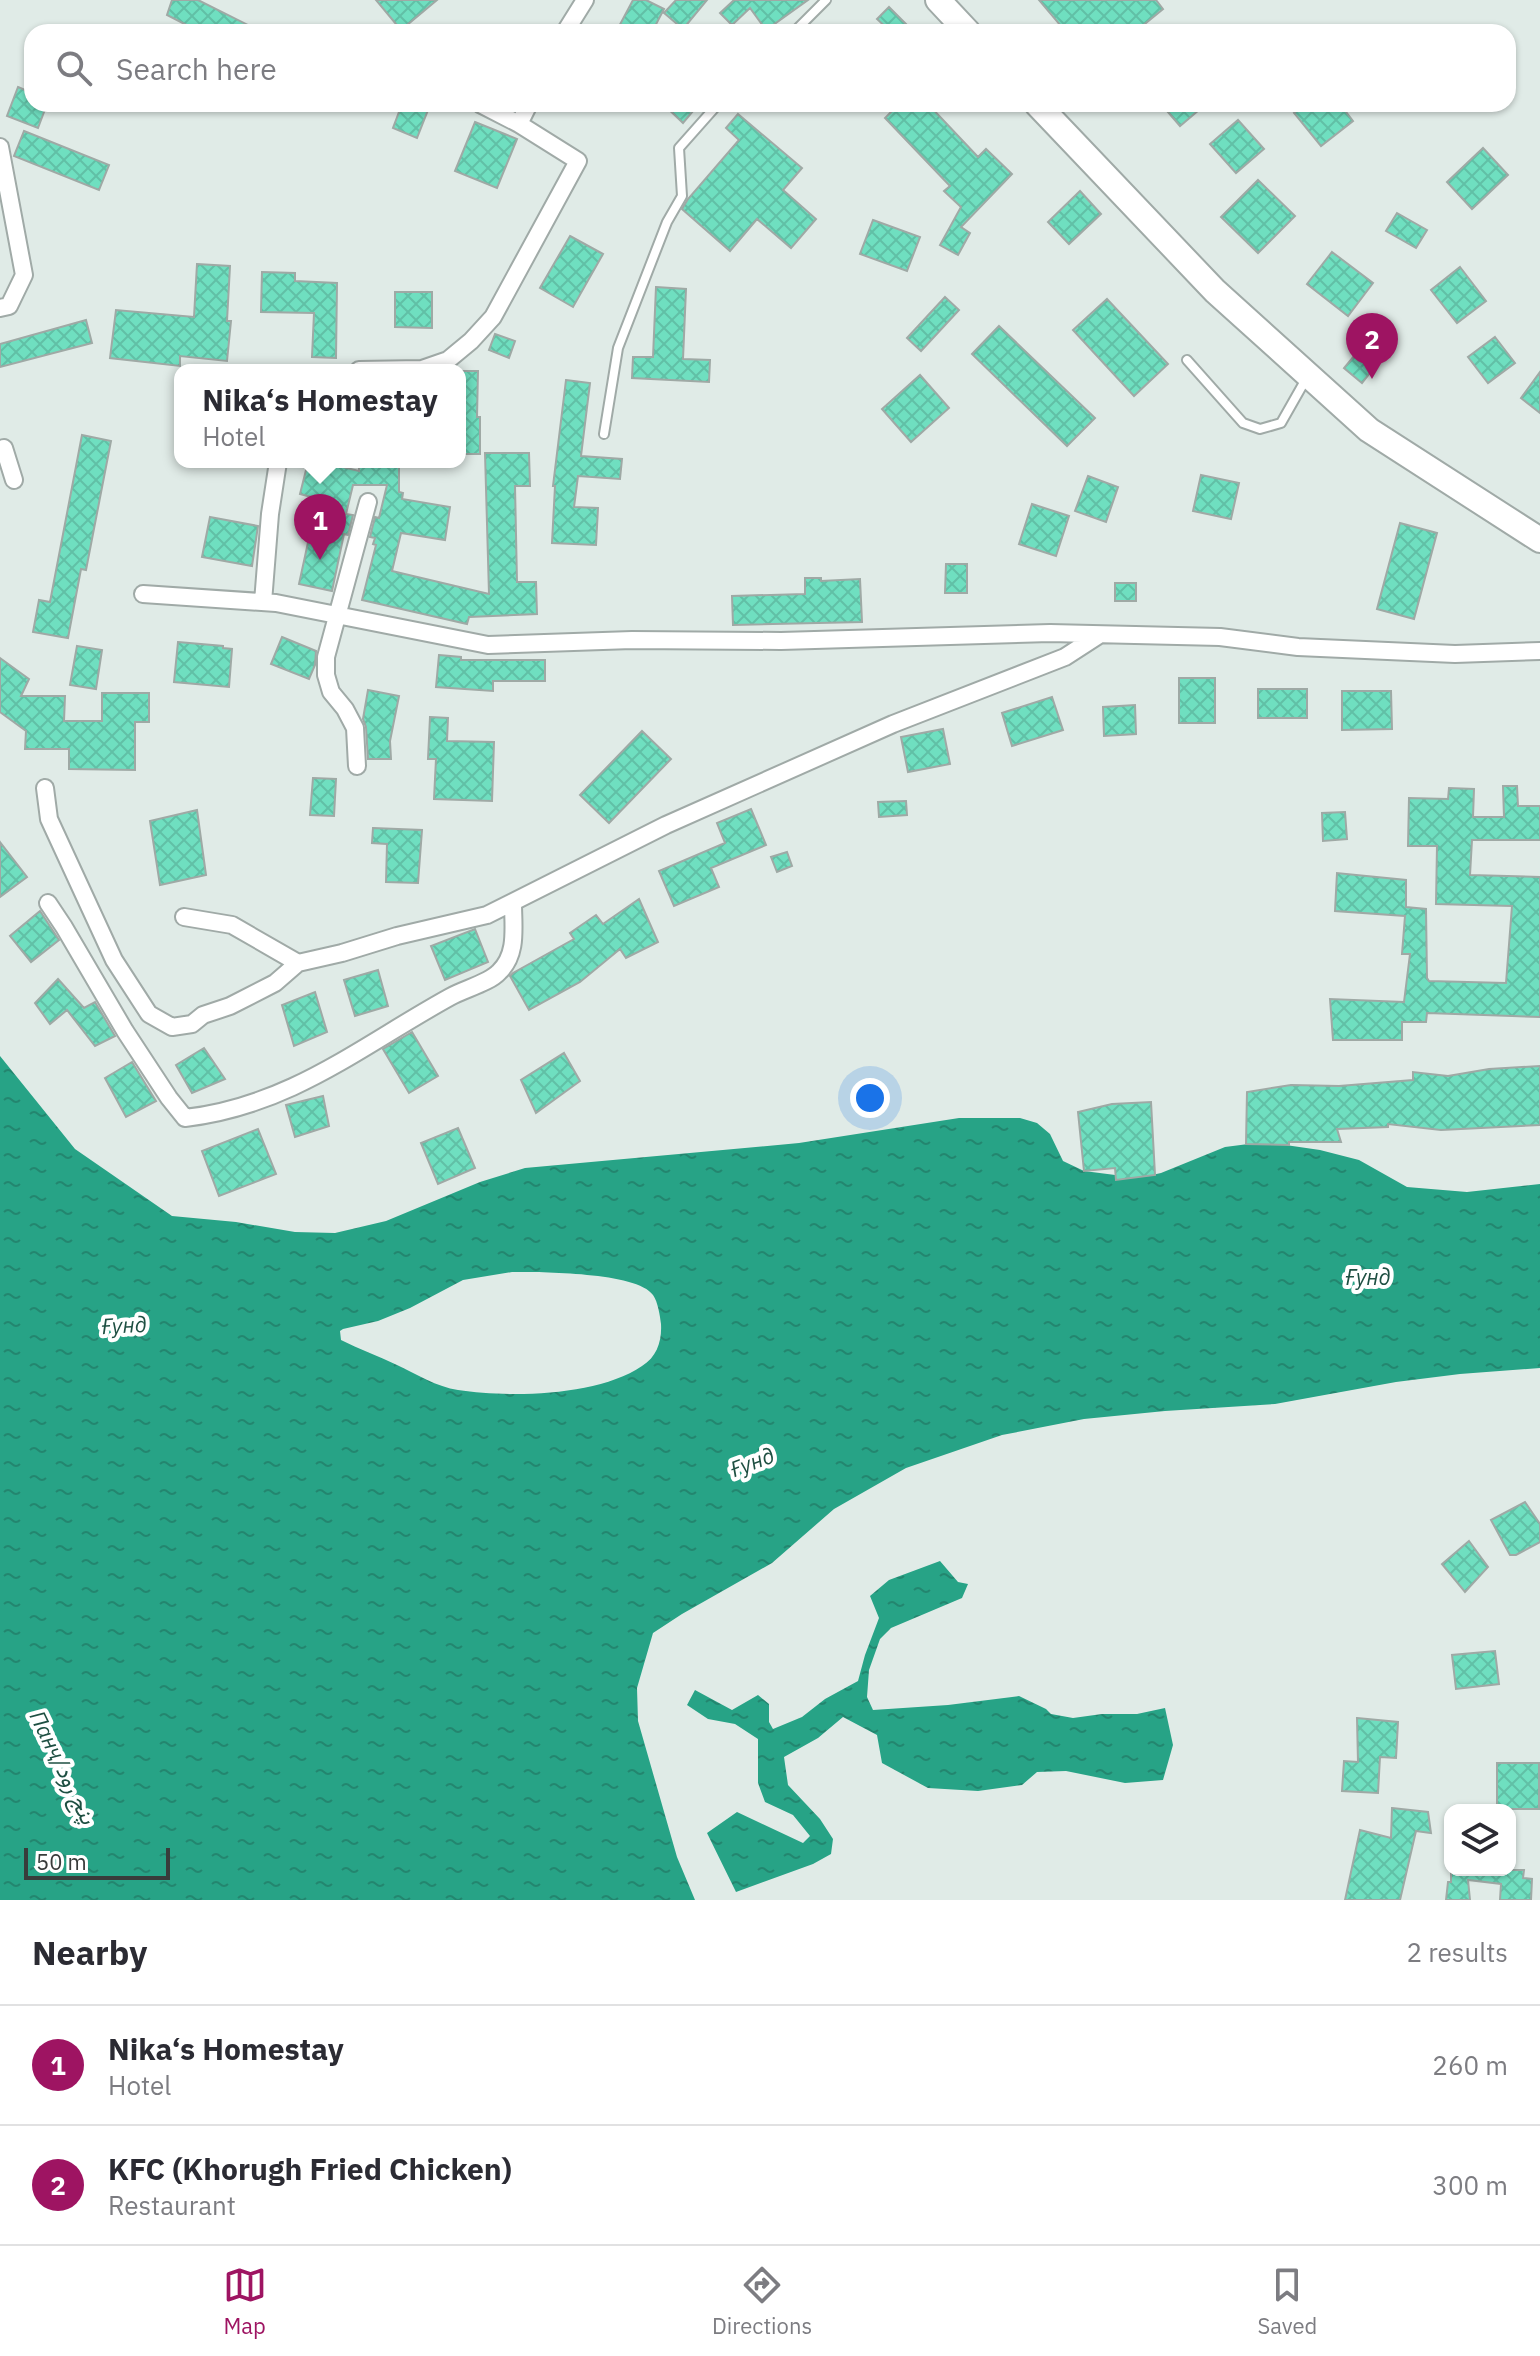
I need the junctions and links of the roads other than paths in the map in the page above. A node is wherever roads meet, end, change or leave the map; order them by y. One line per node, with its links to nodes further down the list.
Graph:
1 (585, 0): 4 (street)
2 (826, 0): 5 (lane)
3 (938, 0): 6 (main road)
4 (570, 24)
5 (802, 24)
6 (960, 24)
7 (496, 112): 11 (street)
8 (525, 112): 11 (street)
9 (711, 112): 18 (lane)
10 (1045, 112): 17 (main road)
11 (519, 124): 16 (street)
12 (0, 147): 13 (street)
13 (2, 167): 14 (street)
14 (0, 308)
15 (1187, 360): 17 (lane)
16 (436, 364)
17 (1308, 375): 23 (main road)
18 (604, 434)
19 (1, 443): 21 (street)
20 (277, 468): 25 (street)
21 (14, 480)
22 (368, 502): 26 (street)
23 (1540, 540)
24 (143, 594): 25 (street)
25 (263, 602): 26 (street)
26 (336, 615): 27 (street); 29 (street)
27 (1099, 635): 28 (street); 32 (street)
28 (1540, 651)
29 (357, 766)
30 (45, 788): 34 (street)
31 (48, 903): 32 (street)
32 (513, 903): 34 (street)
33 (184, 917): 34 (street)
34 (298, 963)

